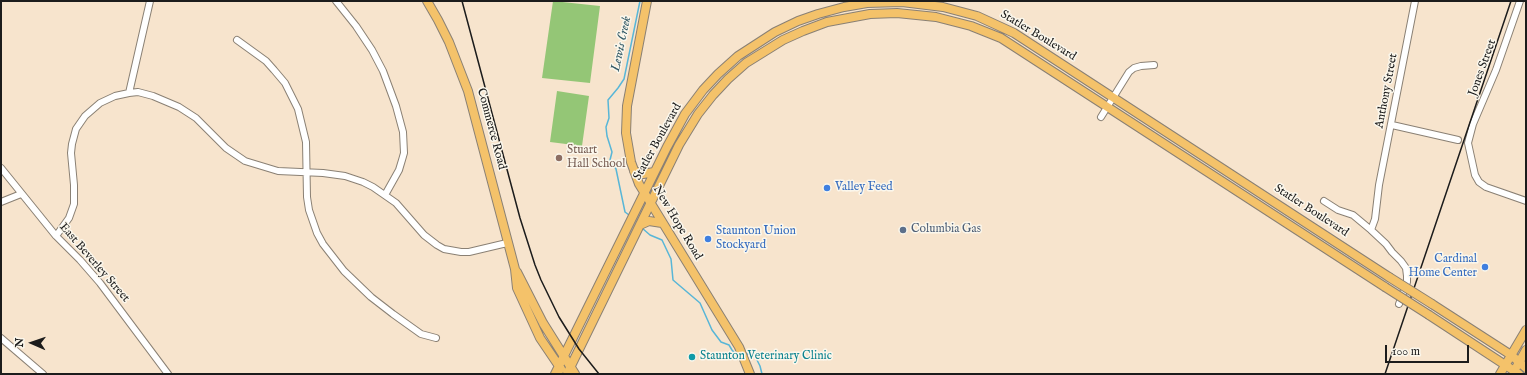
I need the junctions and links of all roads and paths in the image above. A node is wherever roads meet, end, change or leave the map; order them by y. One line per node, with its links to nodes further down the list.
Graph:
1 (150, 1): 9 (street)
2 (336, 1): 21 (street)
3 (427, 1): 30 (main road, Commerce Road)
4 (647, 1): 16 (main road, New Hope Road)
5 (1415, 1): 13 (street, Anthony Street)
6 (1520, 1): 22 (street, Jones Street)
7 (237, 40): 18 (street)
8 (1154, 65): 10 (street)
9 (129, 93): 18 (street); 29 (street)
10 (1114, 97): 11 (street); 17 (main road, Statler Boulevard); 37 (main road, Statler Boulevard, bridge)
11 (1108, 106): 12 (street); 25 (main road, Statler Boulevard); 40 (main road, Statler Boulevard, bridge)
12 (1100, 117)
13 (1392, 125): 14 (street); 28 (street, Anthony Street)
14 (1458, 140)
15 (1, 168): 20 (street, East Beverley Street)
16 (634, 171): 17 (main road); 19 (main road, New Hope Road)
17 (654, 172): 19 (main road, Statler Boulevard)
18 (307, 173): 21 (street); 35 (street)
19 (644, 192): 25 (main road, New Hope Road); 38 (main road, Statler Boulevard)
20 (21, 194): 23 (street); 29 (street, East Beverley Street)
21 (385, 195): 30 (street)
22 (1526, 201)
23 (1, 202)
24 (1324, 202): 28 (street)
25 (649, 207): 26 (main road, New Hope Road); 27 (main road, Statler Boulevard)
26 (662, 223): 27 (main road); 48 (main road, New Hope Road)
27 (640, 225): 43 (main road, Statler Boulevard)
28 (1371, 230): 32 (street)
29 (56, 236): 46 (street, East Beverley Street)
30 (508, 243): 31 (main road, Commerce Road)
31 (515, 269): 38 (main road, Commerce Road); 41 (main road, Commerce Road)
32 (1399, 304)
33 (1526, 330): 37 (main road)
34 (1, 338): 45 (street)
35 (436, 338)
36 (1526, 350): 39 (main road)
37 (1511, 355): 39 (main road, Statler Boulevard); 40 (main road)
38 (563, 357): 41 (main road, Statler Boulevard); 43 (main road, Commerce Road)
39 (1519, 362): 42 (main road, Statler Boulevard); 44 (main road)
40 (1506, 364): 44 (main road, Statler Boulevard); 49 (main road)
41 (559, 366): 43 (main road, Commerce Road); 47 (main road, Statler Boulevard)
42 (1526, 368)
43 (569, 372)
44 (1515, 373)
45 (43, 374)
46 (168, 374)
47 (555, 374)
48 (750, 374)
49 (1500, 374)

